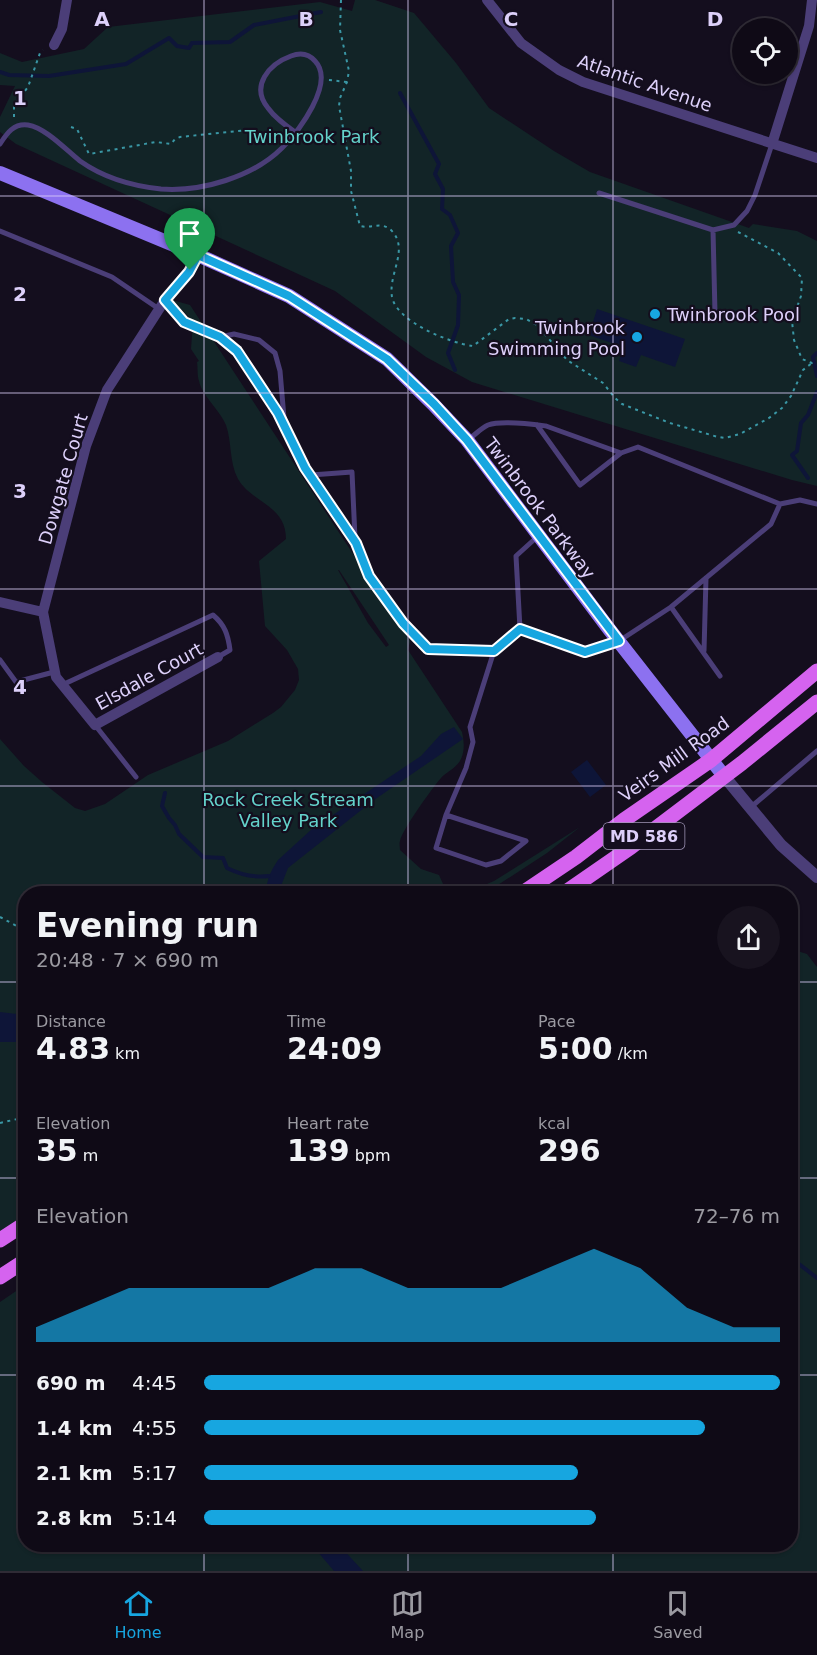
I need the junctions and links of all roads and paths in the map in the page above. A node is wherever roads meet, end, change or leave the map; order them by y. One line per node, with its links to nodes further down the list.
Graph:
1 (67, 0): 5 (street)
2 (341, 0): 7 (path)
3 (487, 0): 13 (street, Atlantic Avenue)
4 (812, 0): 13 (street)
5 (54, 45): 8 (path)
6 (321, 79): 7 (path); 11 (lane); 11 (lane)
7 (347, 82): 25 (path)
8 (16, 126): 11 (lane); 12 (lane)
9 (71, 127): 10 (path)
10 (248, 130)
11 (295, 132)
12 (0, 144)
13 (772, 144): 14 (street, Atlantic Avenue); 17 (lane)
14 (817, 158)
15 (0, 173): 20 (main road, Twinbrook Parkway)
16 (599, 193): 18 (lane)
17 (728, 226): 18 (lane); 25 (path)
18 (713, 230): 22 (lane)
19 (0, 231): 21 (lane)
20 (198, 255): 21 (street, Dowgate Court); 28 (main road, Twinbrook Parkway)
21 (162, 304): 23 (street); 38 (street, Dowgate Court)
22 (715, 313)
23 (220, 337): 26 (street); 26 (lane)
24 (817, 362): 25 (path)
25 (812, 363)
26 (284, 425): 30 (street)
27 (537, 425): 28 (lane); 29 (lane); 29 (lane)
28 (467, 440): 33 (main road, Twinbrook Parkway)
29 (621, 453): 31 (lane)
30 (310, 475): 34 (street); 34 (lane)
31 (780, 504): 32 (lane); 35 (lane)
32 (817, 504)
33 (538, 536): 40 (lane); 41 (main road, Twinbrook Parkway)
34 (356, 543): 39 (street)
35 (706, 578): 37 (lane); 43 (lane)
36 (0, 602): 38 (street)
37 (671, 607): 41 (lane); 43 (lane)
38 (43, 612): 47 (street, Dowgate Court)
39 (403, 623): 42 (lane)
40 (520, 629): 41 (lane); 42 (lane)
41 (619, 641): 53 (main road, Twinbrook Parkway)
42 (494, 651): 57 (lane)
43 (704, 652): 48 (lane)
44 (218, 657): 49 (lane); 51 (street, Elsdale Court)
45 (0, 660): 47 (lane)
46 (817, 671): 53 (main road, Veirs Mill Road / MD 586)
47 (55, 672): 49 (street, Dowgate Court)
48 (720, 676)
49 (62, 685): 51 (street, Dowgate Court)
50 (817, 702): 54 (main road, MD 586)
51 (96, 725): 55 (lane)
52 (817, 752): 56 (lane)
53 (711, 760): 54 (main road, Twinbrook Parkway); 59 (main road, Veirs Mill Road / MD 586)
54 (724, 776): 56 (street, Twinbrook Parkway); 60 (main road, MD 586)
55 (136, 777)
56 (750, 808): 58 (street, Twinbrook Parkway)
57 (446, 815): 57 (lane)
58 (817, 877)
59 (532, 886)
60 (575, 886)
61 (0, 917): 62 (path)
62 (18, 927)
63 (18, 1119): 64 (path)
64 (0, 1123)
65 (18, 1228): 66 (main road)
66 (0, 1240)
67 (18, 1265): 68 (main road)
68 (0, 1277)

